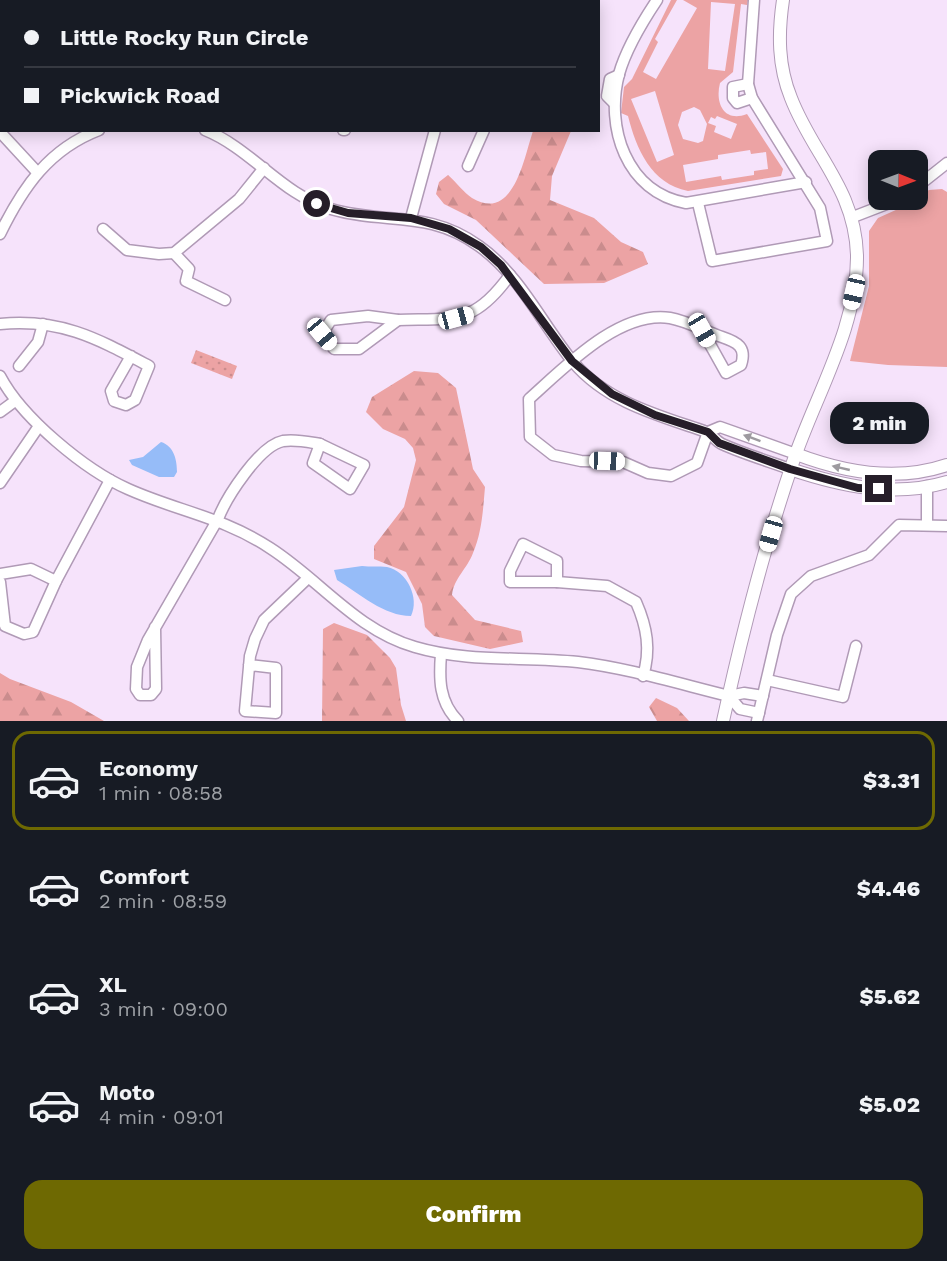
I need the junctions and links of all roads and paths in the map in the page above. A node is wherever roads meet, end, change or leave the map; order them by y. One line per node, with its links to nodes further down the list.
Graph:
1 (657, 0): 17 (street)
2 (754, 0): 4 (street)
3 (783, 0): 19 (street)
4 (748, 84): 5 (street); 5 (street)
5 (752, 99): 16 (street)
6 (0, 132): 14 (street)
7 (95, 132): 14 (street)
8 (209, 132): 13 (street)
9 (434, 132): 20 (street)
10 (483, 132): 12 (street)
11 (947, 162): 15 (street)
12 (468, 166)
13 (264, 168): 20 (street); 23 (street)
14 (37, 172): 22 (street)
15 (928, 178)
16 (806, 182): 17 (street); 17 (street)
17 (698, 203)
18 (871, 210): 19 (street)
19 (853, 217): 39 (street)
20 (411, 218): 24 (street)
21 (103, 229): 23 (street)
22 (0, 234)
23 (174, 253): 25 (street)
24 (510, 275): 26 (street); 31 (street)
25 (225, 300)
26 (399, 320): 26 (street)
27 (0, 324): 28 (street)
28 (43, 324): 30 (street); 32 (street)
29 (702, 330): 31 (street)
30 (131, 356)
31 (572, 361): 37 (street); 37 (street)
32 (18, 366)
33 (0, 376): 34 (street)
34 (15, 401): 35 (street); 36 (street)
35 (0, 412)
36 (39, 426): 42 (street); 44 (street)
37 (708, 432): 39 (street, one-way to 37); 41 (street)
38 (320, 444): 38 (street); 46 (street)
39 (796, 454): 40 (street, one-way to 39); 41 (street)
40 (947, 465)
41 (790, 469): 45 (street); 60 (street)
42 (110, 480): 46 (street); 51 (street)
43 (947, 482): 45 (street)
44 (0, 483)
45 (927, 486): 47 (street)
46 (218, 519): 50 (street); 54 (street)
47 (927, 525): 48 (street); 59 (street)
48 (947, 526)
49 (0, 574): 51 (street)
50 (308, 578): 56 (street); 57 (street)
51 (56, 581): 52 (street)
52 (0, 582)
53 (557, 582): 53 (street); 58 (street)
54 (155, 627): 54 (street)
55 (856, 646): 59 (street)
56 (441, 654): 58 (street); 63 (street)
57 (249, 665): 57 (street)
58 (642, 676): 60 (street)
59 (767, 680): 61 (street)
60 (729, 696): 61 (street); 62 (street); 64 (street)
61 (763, 696): 62 (street)
62 (758, 717)
63 (458, 721)
64 (723, 721)

